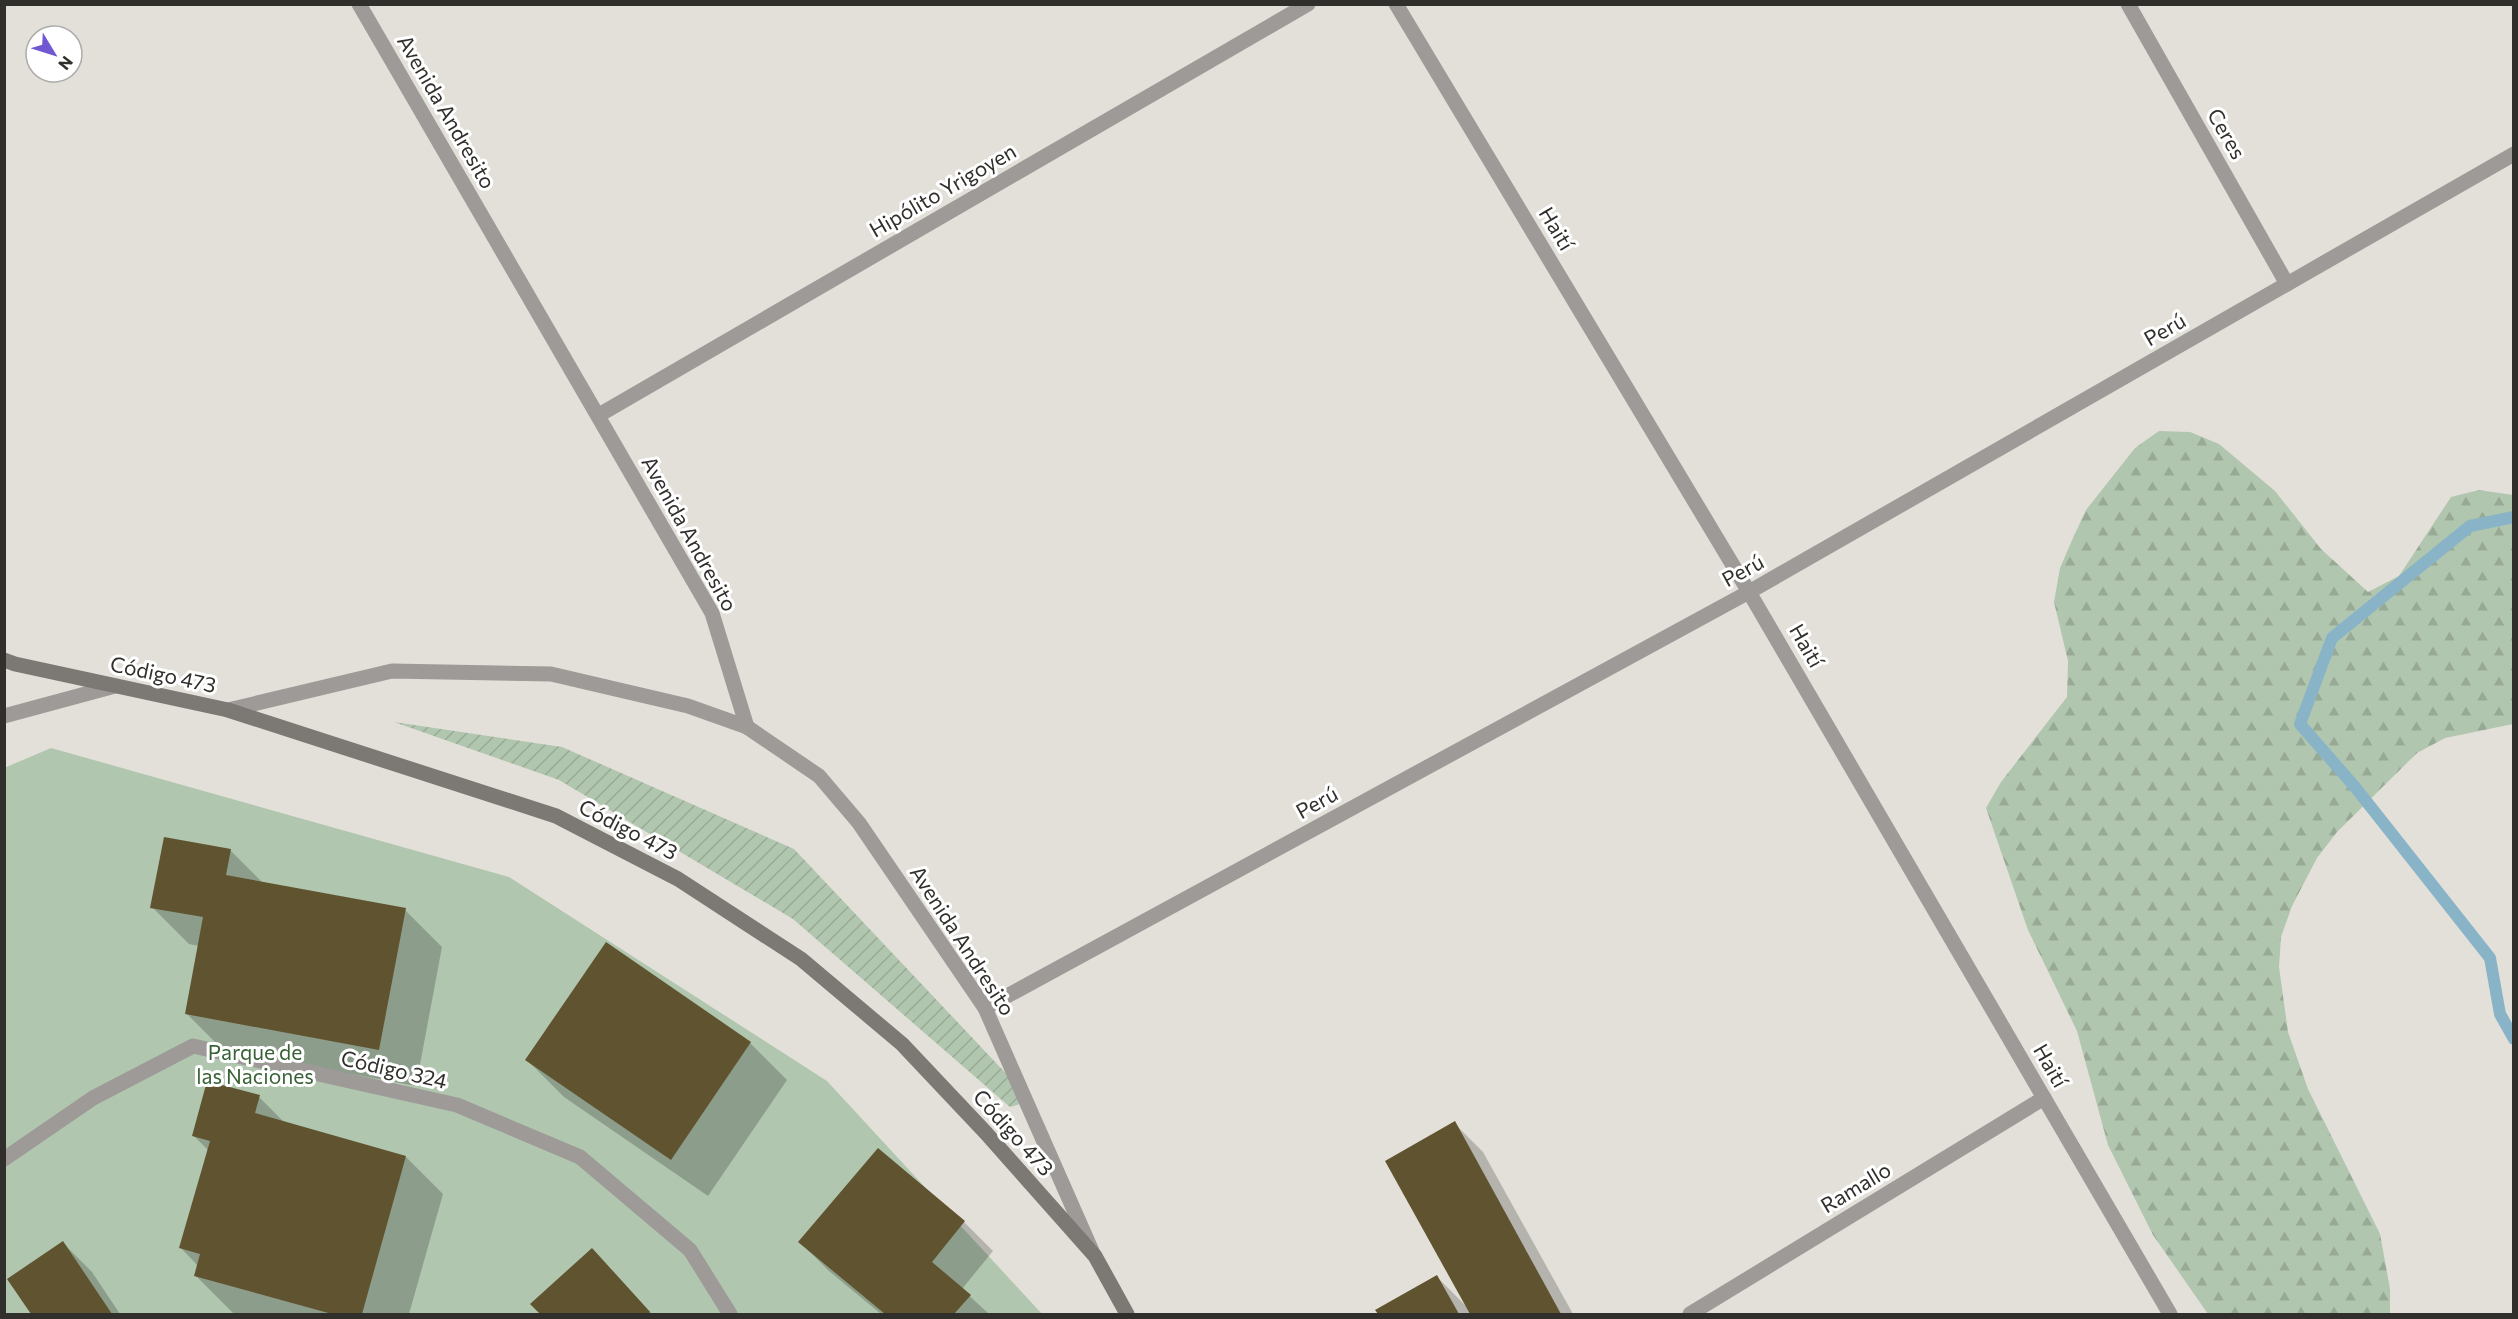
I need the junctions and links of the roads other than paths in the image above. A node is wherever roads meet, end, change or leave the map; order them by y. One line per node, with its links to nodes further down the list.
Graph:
1 (359, 4): 7 (street, Avenida Andresito)
2 (1308, 4): 7 (street, Hipólito Yrigoyen)
3 (1396, 4): 8 (street, Haití)
4 (2128, 4): 6 (street, Ceres)
5 (2514, 154): 6 (street, Perú)
6 (2287, 284): 8 (street, Perú)
7 (599, 415): 13 (street, Avenida Andresito)
8 (1749, 592): 14 (street, Perú); 15 (street, Haití)
9 (8, 663): 10 (main road, Código 473)
10 (115, 686): 11 (main road, Código 473); 12 (street)
11 (228, 710): 13 (street); 17 (main road, Código 473)
12 (4, 716)
13 (747, 727): 14 (street, Avenida Andresito)
14 (985, 1008): 17 (street, Avenida Andresito)
15 (2044, 1098): 20 (street, Ramallo); 21 (street, Haití)
16 (4, 1159): 18 (street, Código 324)
17 (1095, 1256): 19 (main road, Avenida Andresito)
18 (730, 1314)
19 (1127, 1314)
20 (1690, 1314)
21 (2170, 1314)

